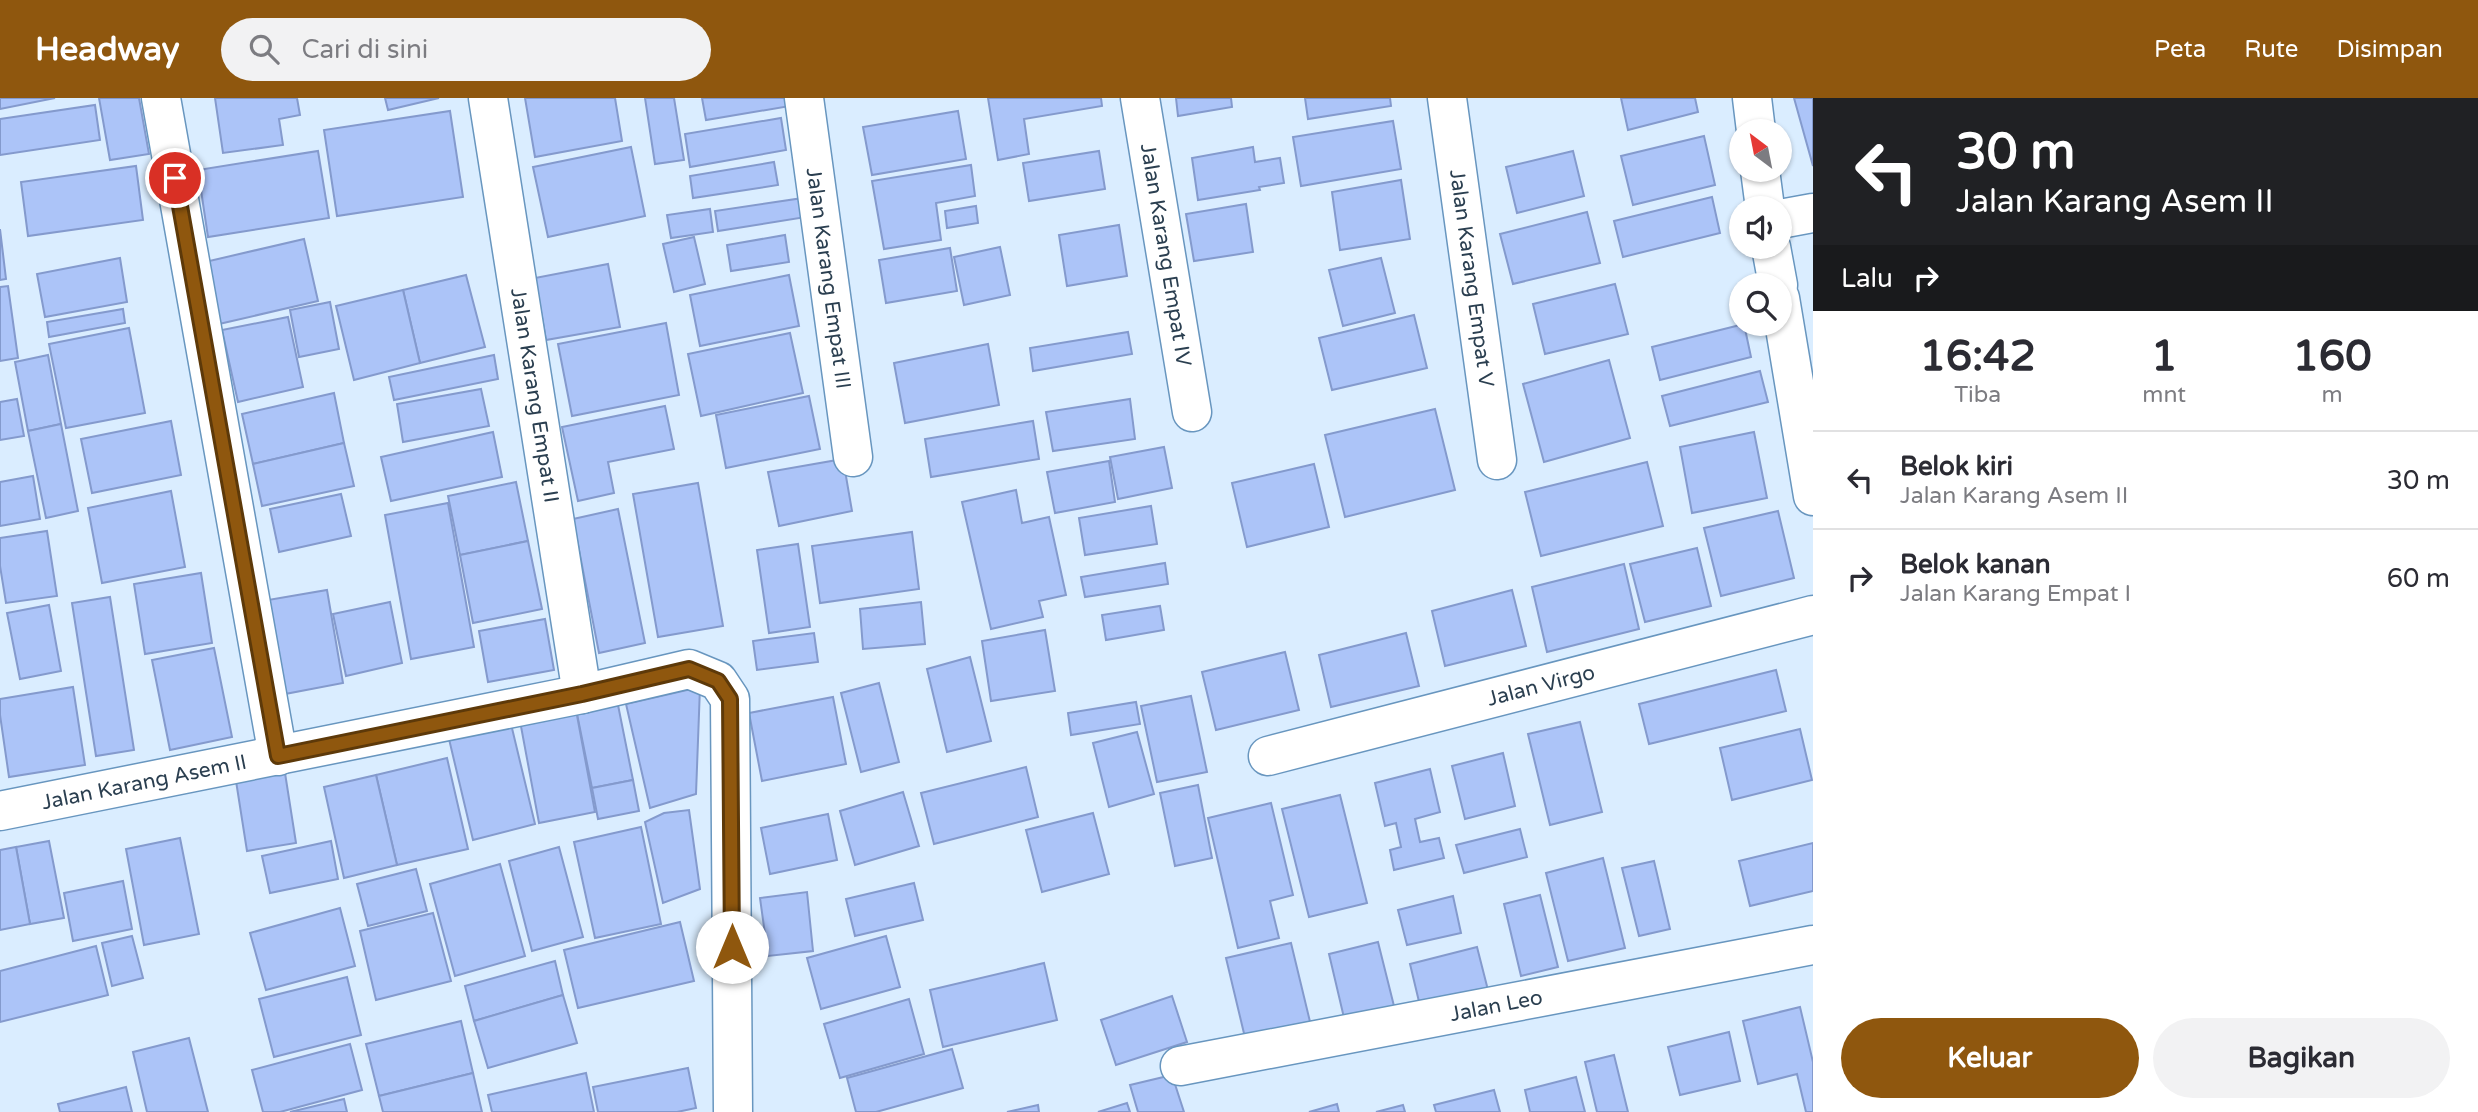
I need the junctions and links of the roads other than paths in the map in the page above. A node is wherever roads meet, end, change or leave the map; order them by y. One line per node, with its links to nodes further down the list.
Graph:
1 (161, 98): 17 (street)
2 (488, 98): 16 (street, Jalan Karang Empat II)
3 (804, 98): 12 (street, Jalan Karang Empat III)
4 (1140, 98): 11 (street, Jalan Karang Empat IV)
5 (1447, 98): 13 (street, Jalan Karang Empat V)
6 (1752, 98): 7 (street)
7 (1755, 119)
8 (1813, 213): 9 (street)
9 (1792, 217)
10 (1786, 336): 14 (street)
11 (1192, 412)
12 (853, 457)
13 (1497, 460)
14 (1813, 496)
15 (1813, 615): 18 (street, Jalan Virgo)
16 (582, 694): 17 (street, Jalan Karang Asem II); 22 (street, Jalan Karang Asem II)
17 (278, 756): 19 (street, Jalan Karang Asem II)
18 (1268, 756)
19 (0, 811)
20 (1813, 945): 21 (street, Jalan Leo)
21 (1180, 1066)
22 (733, 1112)

